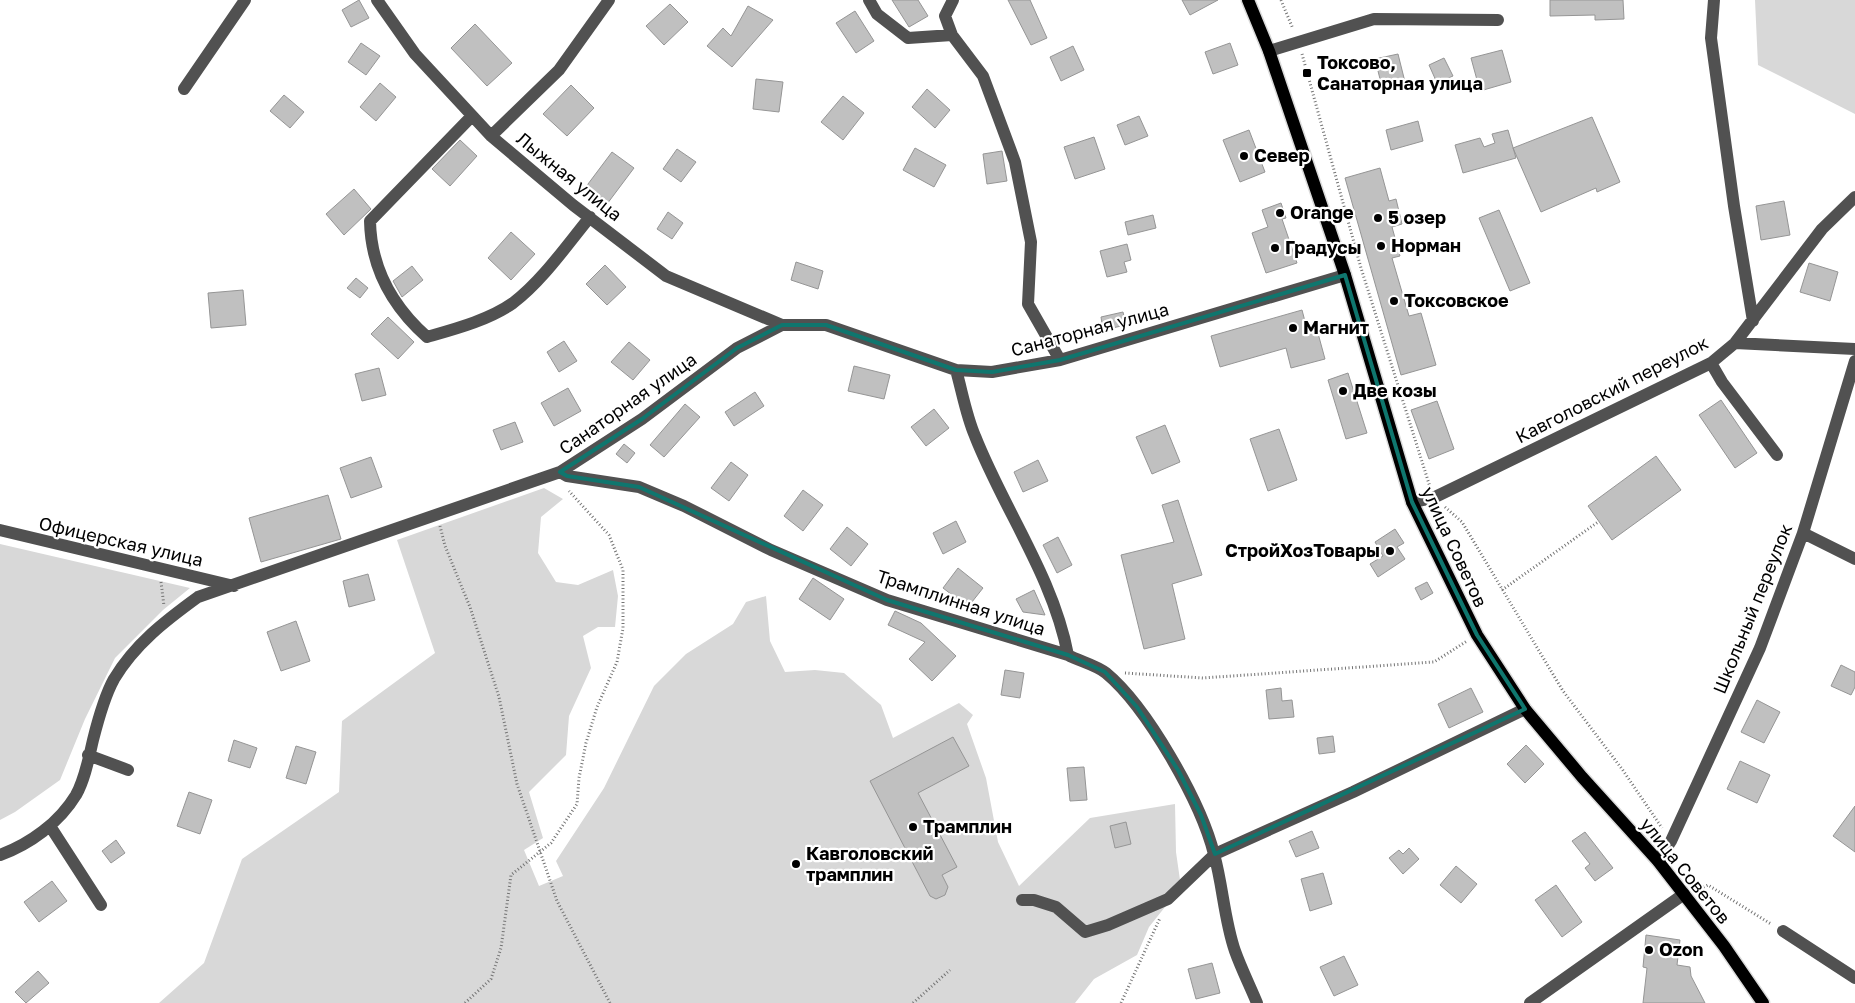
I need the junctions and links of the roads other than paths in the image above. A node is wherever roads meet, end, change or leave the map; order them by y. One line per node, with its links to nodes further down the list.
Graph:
1 (245, 0): 11 (street)
2 (377, 0): 12 (street, Лыжная улица)
3 (609, 0): 13 (street)
4 (869, 0): 9 (street)
5 (953, 0): 9 (street)
6 (1248, 0): 10 (main road, улица Советов)
7 (1714, 0): 17 (street)
8 (1498, 20): 10 (street)
9 (952, 35): 21 (street)
10 (1269, 51): 16 (main road, улица Советов)
11 (184, 89)
12 (472, 116): 13 (street, Лыжная улица); 15 (street)
13 (490, 136): 15 (street, Лыжная улица)
14 (1855, 197): 17 (street, Кавголовский переулок)
15 (590, 217): 18 (street, Лыжная улица)
16 (1346, 275): 21 (street, Санаторная улица); 27 (main road, улица Советов)
17 (1753, 321): 19 (street, Кавголовский переулок)
18 (782, 326): 24 (street, Санаторная улица); 26 (street, Санаторная улица)
19 (1735, 343): 20 (street); 23 (street, Кавголовский переулок)
20 (1855, 349)
21 (1060, 360): 24 (street, Санаторная улица)
22 (1855, 360): 29 (street, Школьный переулок)
23 (1711, 363): 25 (street); 27 (street, Кавголовский переулок)
24 (956, 370): 32 (street, Трамплинная улица)
25 (1776, 455)
26 (564, 474): 31 (street, Санаторная улица); 32 (street, Трамплинная улица)
27 (1412, 502): 33 (main road, улица Советов)
28 (0, 530): 31 (street, Офицерская улица)
29 (1803, 533): 30 (street); 39 (street, Школьный переулок)
30 (1855, 559)
31 (234, 586): 34 (street, Санаторная улица)
32 (1068, 655): 37 (street)
33 (1525, 709): 37 (street); 39 (main road, улица Советов)
34 (88, 755): 35 (street); 36 (street, Санаторная улица)
35 (128, 770)
36 (50, 826): 38 (street, Санаторная улица); 42 (street)
37 (1214, 854): 41 (street); 45 (street)
38 (0, 855)
39 (1658, 861): 40 (main road, улица Советов)
40 (1684, 894): 46 (street); 47 (main road, улица Советов)
41 (1022, 900)
42 (101, 905)
43 (1783, 931): 44 (street)
44 (1855, 978)
45 (1258, 1003)
46 (1530, 1003)
47 (1763, 1003)

